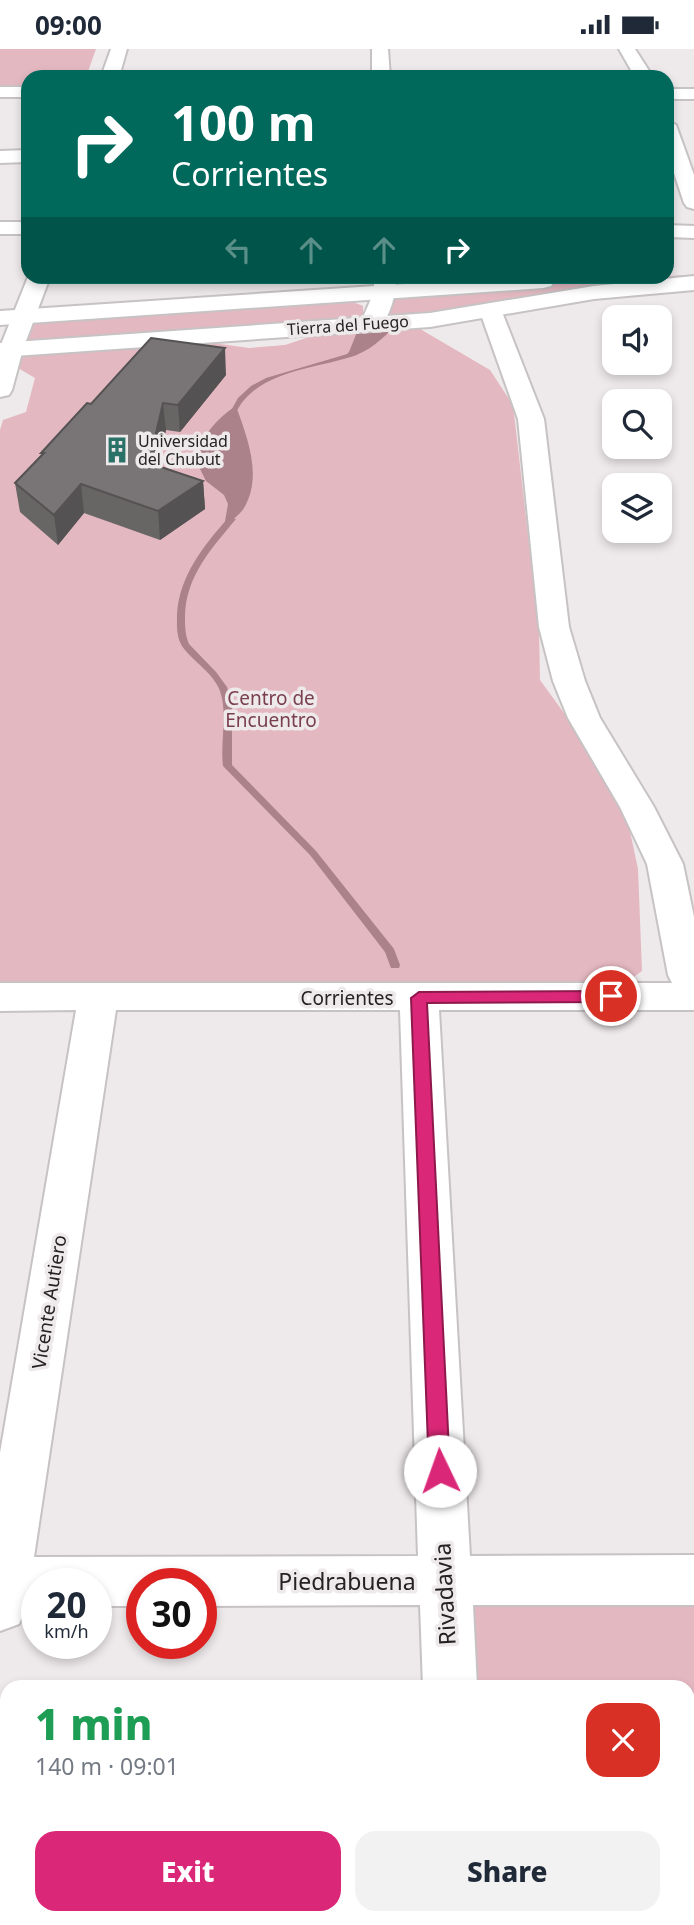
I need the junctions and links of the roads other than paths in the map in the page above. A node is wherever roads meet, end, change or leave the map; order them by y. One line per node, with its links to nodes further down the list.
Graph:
1 (119, 49): 4 (street)
2 (380, 49): 5 (street)
3 (627, 49): 6 (street)
4 (112, 70)
5 (381, 70)
6 (640, 70)
7 (0, 92): 8 (street)
8 (21, 92)
9 (674, 94): 10 (street)
10 (694, 94)
11 (21, 156): 12 (street)
12 (0, 157)
13 (680, 157): 14 (street)
14 (694, 203)
15 (0, 228): 16 (street)
16 (21, 228)
17 (674, 231): 18 (street)
18 (694, 232)
19 (694, 270): 20 (street)
20 (674, 271)
21 (694, 283): 24 (street, Tierra del Fuego)
22 (34, 284): 25 (street)
23 (385, 284): 25 (street, Tierra del Fuego); 26 (street)
24 (491, 311): 26 (street, Tierra del Fuego); 29 (street)
25 (11, 317): 27 (street)
26 (372, 324): 27 (street, Tierra del Fuego)
27 (6, 349): 28 (street)
28 (0, 390)
29 (694, 984)
30 (694, 996): 33 (street, Corrientes)
31 (0, 997): 32 (street, Corrientes)
32 (98, 998): 33 (street, Corrientes); 36 (street, Vicente Autiero)
33 (419, 998): 35 (street, Rivadavia)
34 (694, 1580): 35 (street, Piedrabuena)
35 (445, 1582): 36 (street, Piedrabuena); 37 (street, Rivadavia)
36 (1, 1590)
37 (450, 1680)

